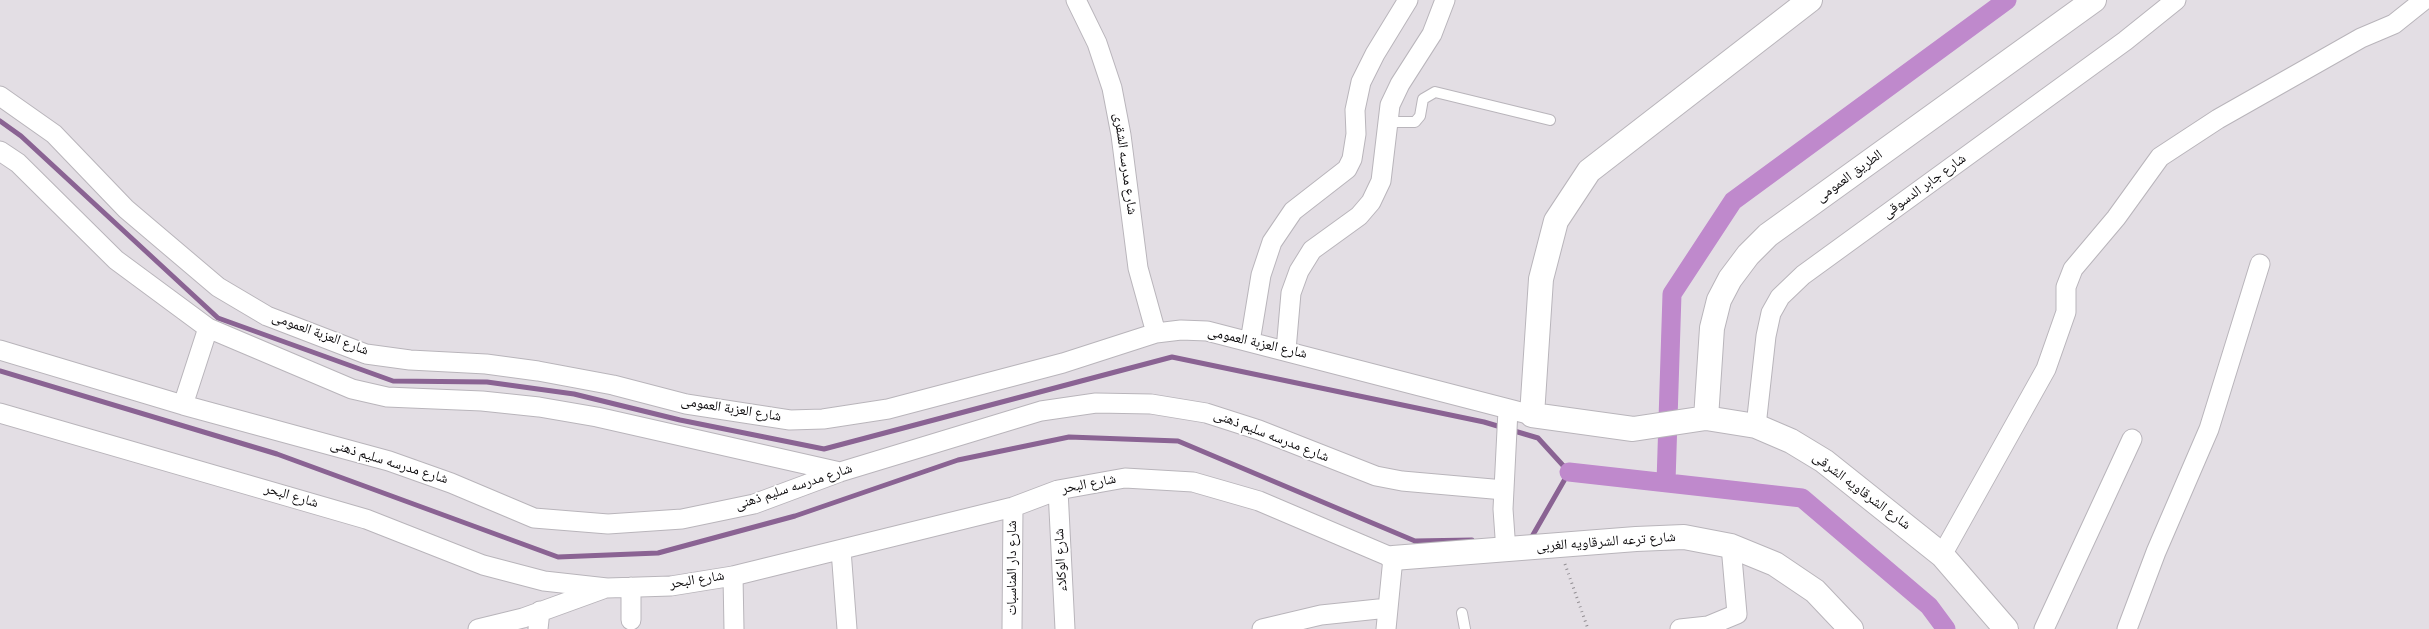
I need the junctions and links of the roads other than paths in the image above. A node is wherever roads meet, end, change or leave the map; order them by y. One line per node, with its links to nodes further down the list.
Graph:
1 (1076, 0): 14 (street, شارع مدرسه الشقرى)
2 (1408, 0): 15 (street)
3 (1445, 0): 10 (street)
4 (1810, 0): 21 (street)
5 (2094, 0): 22 (street, الطريق العمومى)
6 (2176, 0): 23 (street, شارع جابر الدسوقى)
7 (2424, 0): 32 (street)
8 (0, 96): 14 (street, شارع العزبة العمومى)
9 (1550, 120): 10 (lane)
10 (1386, 122): 17 (street)
11 (0, 151): 13 (street)
12 (2260, 264): 53 (street)
13 (208, 328): 18 (street); 25 (street)
14 (1156, 333): 15 (street, شارع العزبة العمومى)
15 (1250, 342): 17 (street, شارع العزبة العمومى)
16 (0, 350): 18 (street, شارع مدرسه سليم ذهنى)
17 (1286, 350): 20 (street, شارع العزبة العمومى)
18 (183, 405): 25 (street, شارع مدرسه سليم ذهنى)
19 (0, 412): 36 (street, شارع البحر)
20 (1509, 412): 21 (street, شارع العزبة العمومى); 27 (street)
21 (1532, 415): 22 (street, شارع الشرقاويه الشرقى)
22 (1706, 418): 23 (street, شارع الشرقاويه الشرقى)
23 (1756, 426): 32 (street, شارع الشرقاويه الشرقى)
24 (2132, 439): 52 (street)
25 (840, 472): 27 (street, شارع مدرسه سليم ذهنى)
26 (1058, 490): 28 (street, شارع البحر); 33 (street, شارع البحر); 45 (street, شارع الوكلاء)
27 (1504, 490): 31 (street)
28 (1013, 507): 30 (street, شارع البحر); 44 (street, شارع دار المناسبات)
29 (1731, 546): 31 (street, شارع ترعه الشرقاويه الغربى); 49 (street); 50 (street, شارع ترعه الشرقاويه الغربى)
30 (841, 550): 34 (street, شارع البحر); 43 (street)
31 (1506, 551): 33 (street, شارع ترعه الشرقاويه الغربى)
32 (1942, 555): 51 (street, شارع الشرقاويه الشرقى)
33 (1393, 558): 37 (street)
34 (734, 576): 35 (street, شارع البحر); 42 (street)
35 (631, 587): 36 (street, شارع البحر); 40 (street)
36 (608, 588): 39 (street)
37 (1388, 608): 46 (street); 47 (street)
38 (1462, 613): 48 (lane)
39 (539, 620): 41 (street)
40 (631, 620)
41 (478, 629)
42 (734, 629)
43 (847, 629)
44 (1012, 629)
45 (1065, 629)
46 (1262, 629)
47 (1386, 629)
48 (1465, 629)
49 (1680, 629)
50 (1851, 629)
51 (2006, 629)
52 (2044, 629)
53 (2127, 629)

